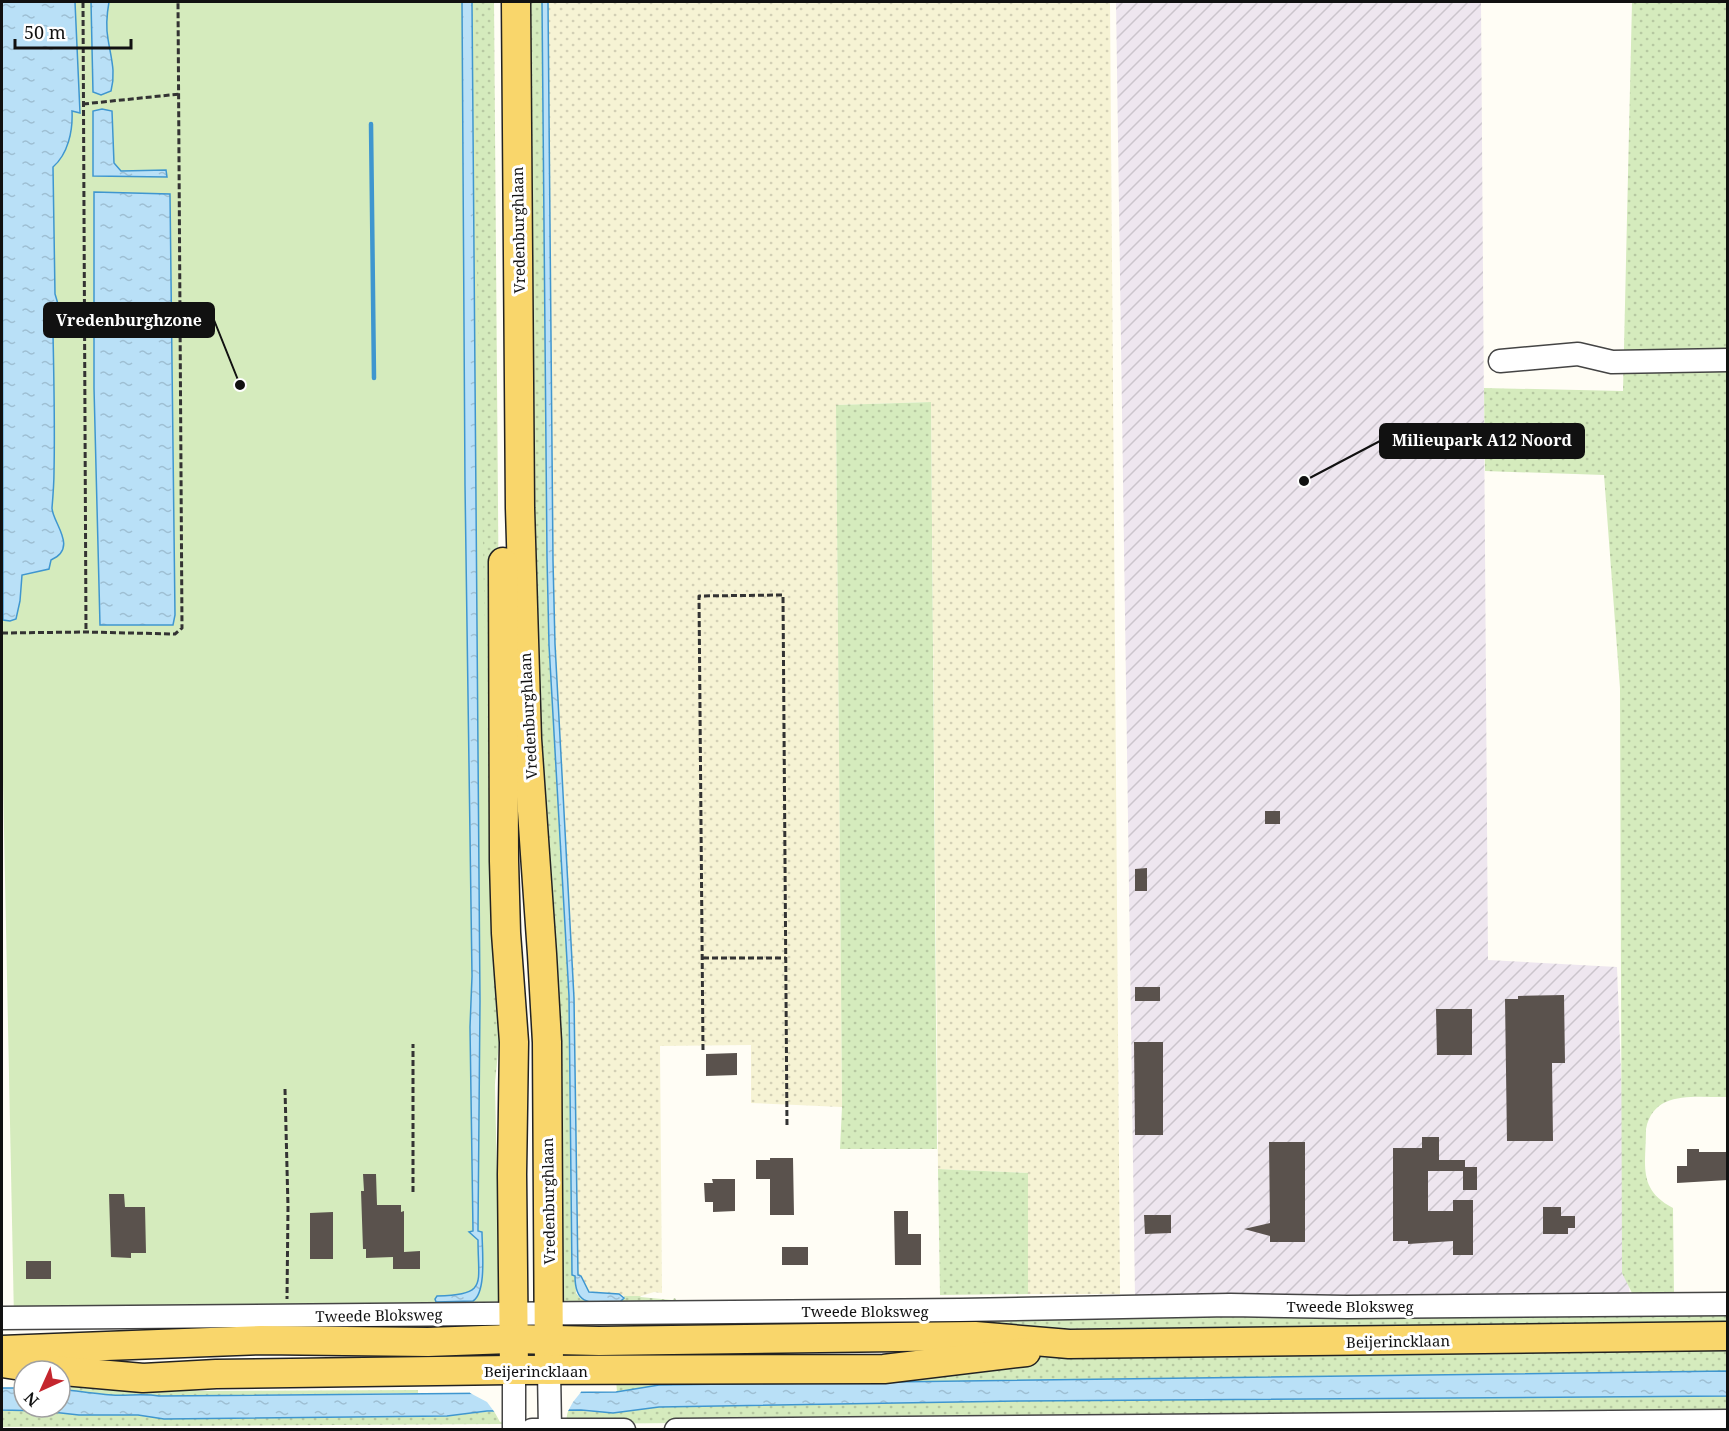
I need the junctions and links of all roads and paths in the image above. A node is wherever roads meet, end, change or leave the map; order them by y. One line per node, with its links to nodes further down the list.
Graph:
1 (82, 2): 6 (path)
2 (178, 2): 5 (path)
3 (498, 2): 21 (main road, Vredenburghlaan)
4 (516, 2): 22 (main road, Vredenburghlaan)
5 (180, 94): 6 (path); 9 (path)
6 (83, 104): 9 (path)
7 (1728, 360): 8 (street)
8 (1500, 361)
9 (86, 632): 10 (path)
10 (2, 633)
11 (703, 958): 12 (path); 12 (path); 14 (path)
12 (786, 958): 16 (path)
13 (413, 1044): 17 (path)
14 (703, 1050)
15 (285, 1089): 19 (path)
16 (787, 1127)
17 (413, 1192)
18 (1728, 1304): 22 (street, Tweede Bloksweg)
19 (287, 1316): 20 (street, Tweede Bloksweg); 21 (street, Tweede Bloksweg)
20 (2, 1318)
21 (513, 1326): 22 (main road, Beijerincklaan); 25 (main road, Beijerincklaan); 27 (main road, Vredenburghlaan)
22 (549, 1326): 24 (main road, Beijerincklaan); 28 (main road, Vredenburghlaan)
23 (1728, 1336): 24 (main road, Beijerincklaan)
24 (1070, 1344): 28 (main road, Beijerincklaan)
25 (2, 1350)
26 (2, 1363): 27 (main road, Beijerincklaan)
27 (514, 1380): 28 (main road, Beijerincklaan); 30 (street, Vredenburghlaan)
28 (549, 1380): 31 (street, Vredenburghlaan)
29 (1728, 1421): 32 (street)
30 (514, 1422)
31 (550, 1424): 33 (street); 34 (street)
32 (1517, 1426): 35 (street)
33 (532, 1430)
34 (624, 1430)
35 (676, 1430)

